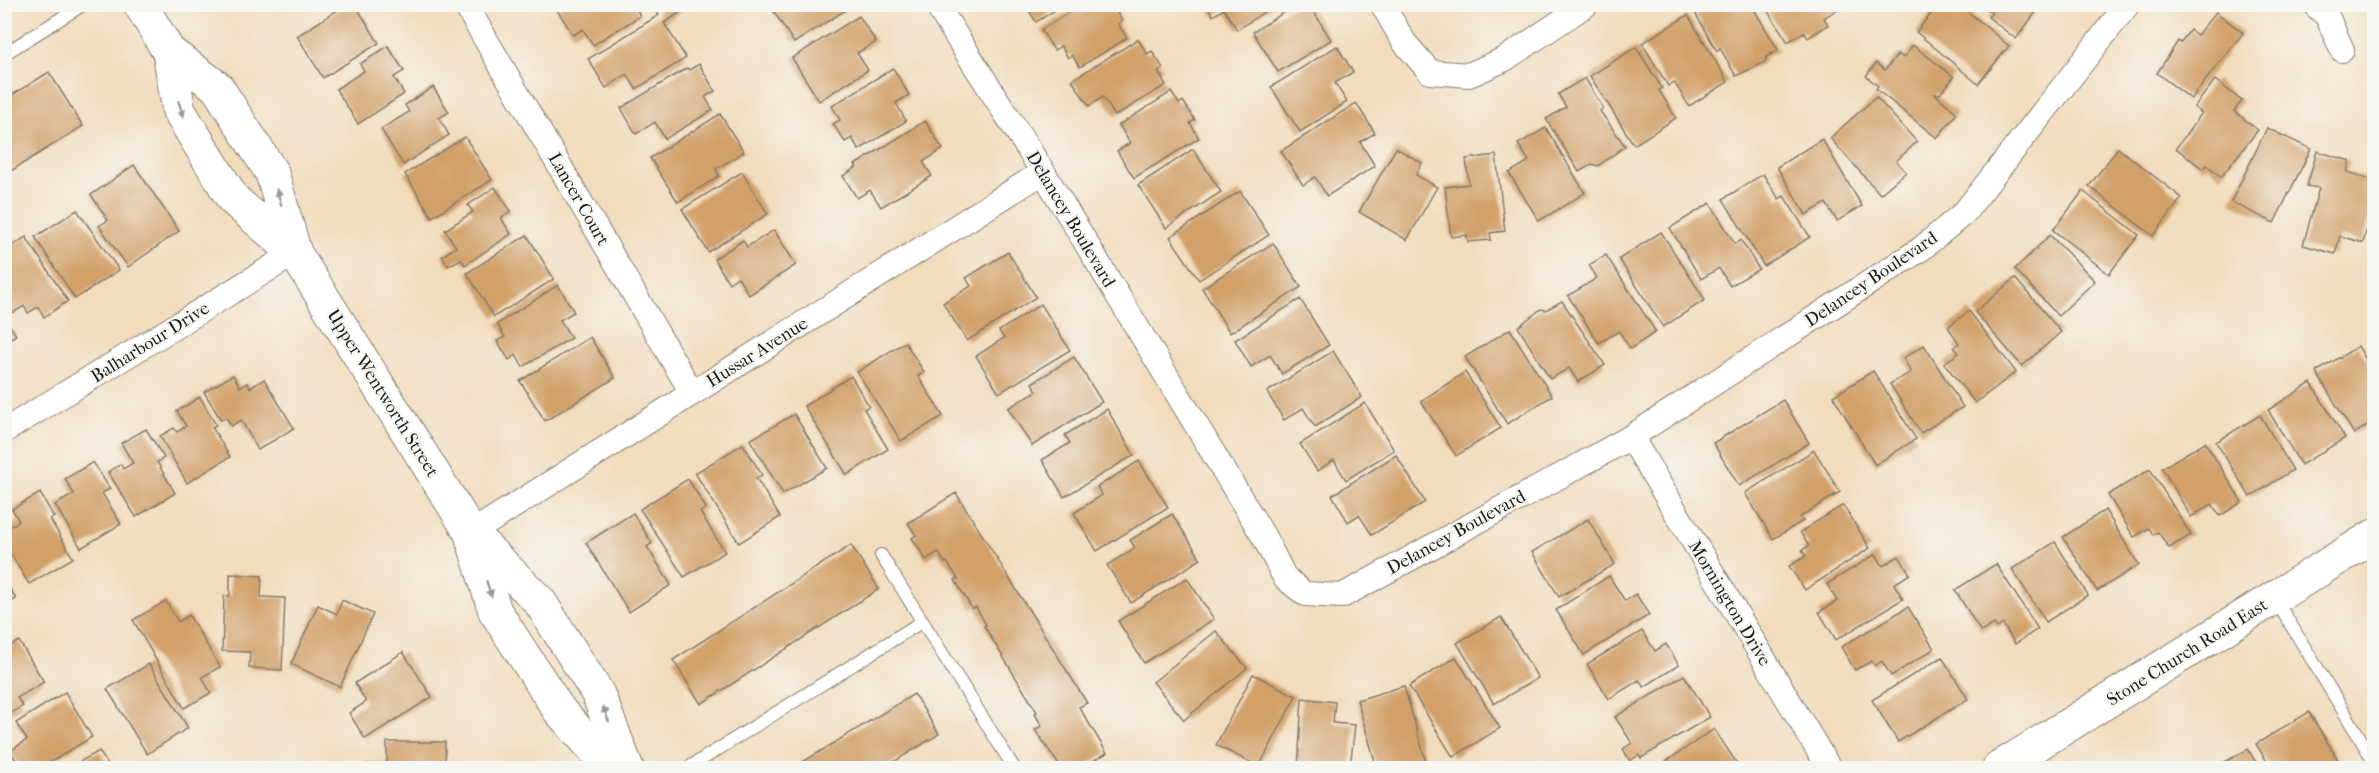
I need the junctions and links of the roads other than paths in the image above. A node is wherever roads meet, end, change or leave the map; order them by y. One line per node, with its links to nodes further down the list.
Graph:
1 (84, 4): 11 (lane)
2 (140, 4): 10 (main road, Upper Wentworth Street)
3 (465, 4): 14 (street, Lancer Court)
4 (936, 4): 12 (street, Delancey Boulevard)
5 (1382, 4): 6 (street)
6 (1587, 4)
7 (2128, 4): 16 (street, Delancey Boulevard)
8 (2314, 4): 9 (street)
9 (2342, 50)
10 (169, 52): 13 (main road, Upper Wentworth Street, one-way to 10); 13 (main road, Upper Wentworth Street, one-way to 13)
11 (4, 54)
12 (1043, 172): 14 (street, Hussar Avenue); 16 (street, Delancey Boulevard)
13 (295, 253): 15 (street, Balharbour Drive); 17 (main road, Upper Wentworth Street)
14 (692, 393): 17 (street, Hussar Avenue)
15 (4, 431)
16 (1631, 437): 27 (street, Mornington Drive)
17 (471, 533): 23 (main road, Upper Wentworth Street, one-way to 23); 24 (main road, Upper Wentworth Street, one-way to 17)
18 (2374, 536): 20 (main road, Stone Church Road East)
19 (881, 555): 21 (lane)
20 (2275, 598): 22 (lane); 28 (main road, Stone Church Road East)
21 (923, 621): 25 (lane); 26 (lane)
22 (2374, 761)
23 (612, 768)
24 (627, 768)
25 (688, 768)
26 (1014, 768)
27 (1829, 768)
28 (1999, 768)

